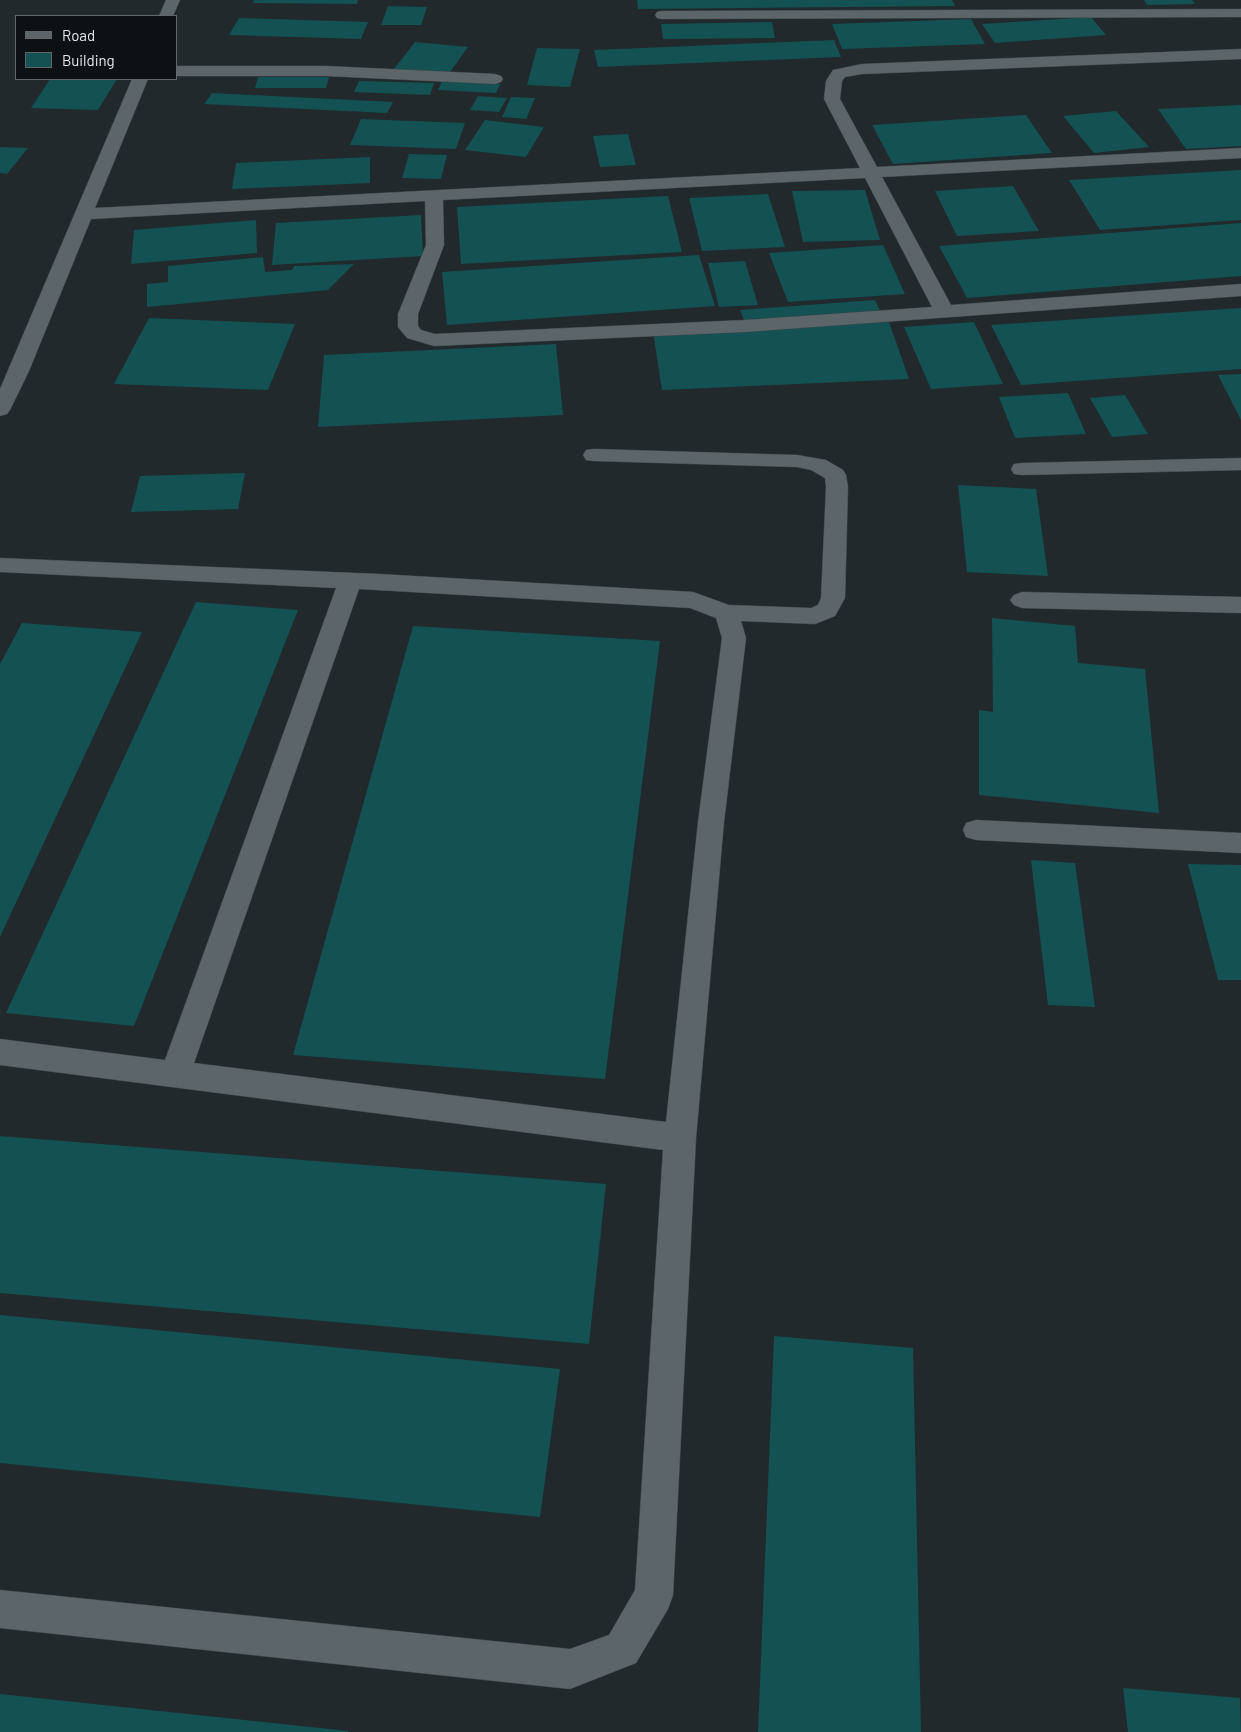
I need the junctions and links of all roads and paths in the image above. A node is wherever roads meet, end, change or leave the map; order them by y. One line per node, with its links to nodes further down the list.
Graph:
1 (173, 0): 3 (street)
2 (1241, 13): 4 (street)
3 (166, 15)
4 (662, 16)
5 (1241, 54): 10 (street)
6 (178, 71): 7 (street)
7 (495, 79)
8 (140, 80): 12 (street)
9 (1241, 153): 10 (street)
10 (872, 173): 11 (street); 14 (street)
11 (434, 196): 12 (street); 14 (street)
12 (84, 214): 15 (street)
13 (1241, 290): 14 (street)
14 (944, 311)
15 (9, 371): 16 (street)
16 (0, 410)
17 (594, 455): 24 (street)
18 (1241, 464): 19 (street)
19 (1022, 469)
20 (0, 565): 21 (street)
21 (350, 581): 24 (street); 28 (street)
22 (1022, 600): 23 (street)
23 (1241, 605)
24 (726, 613): 29 (street)
25 (976, 830): 26 (street)
26 (1241, 843)
27 (0, 1052): 28 (street)
28 (175, 1074): 29 (street)
29 (680, 1138): 30 (street)
30 (0, 1609)

